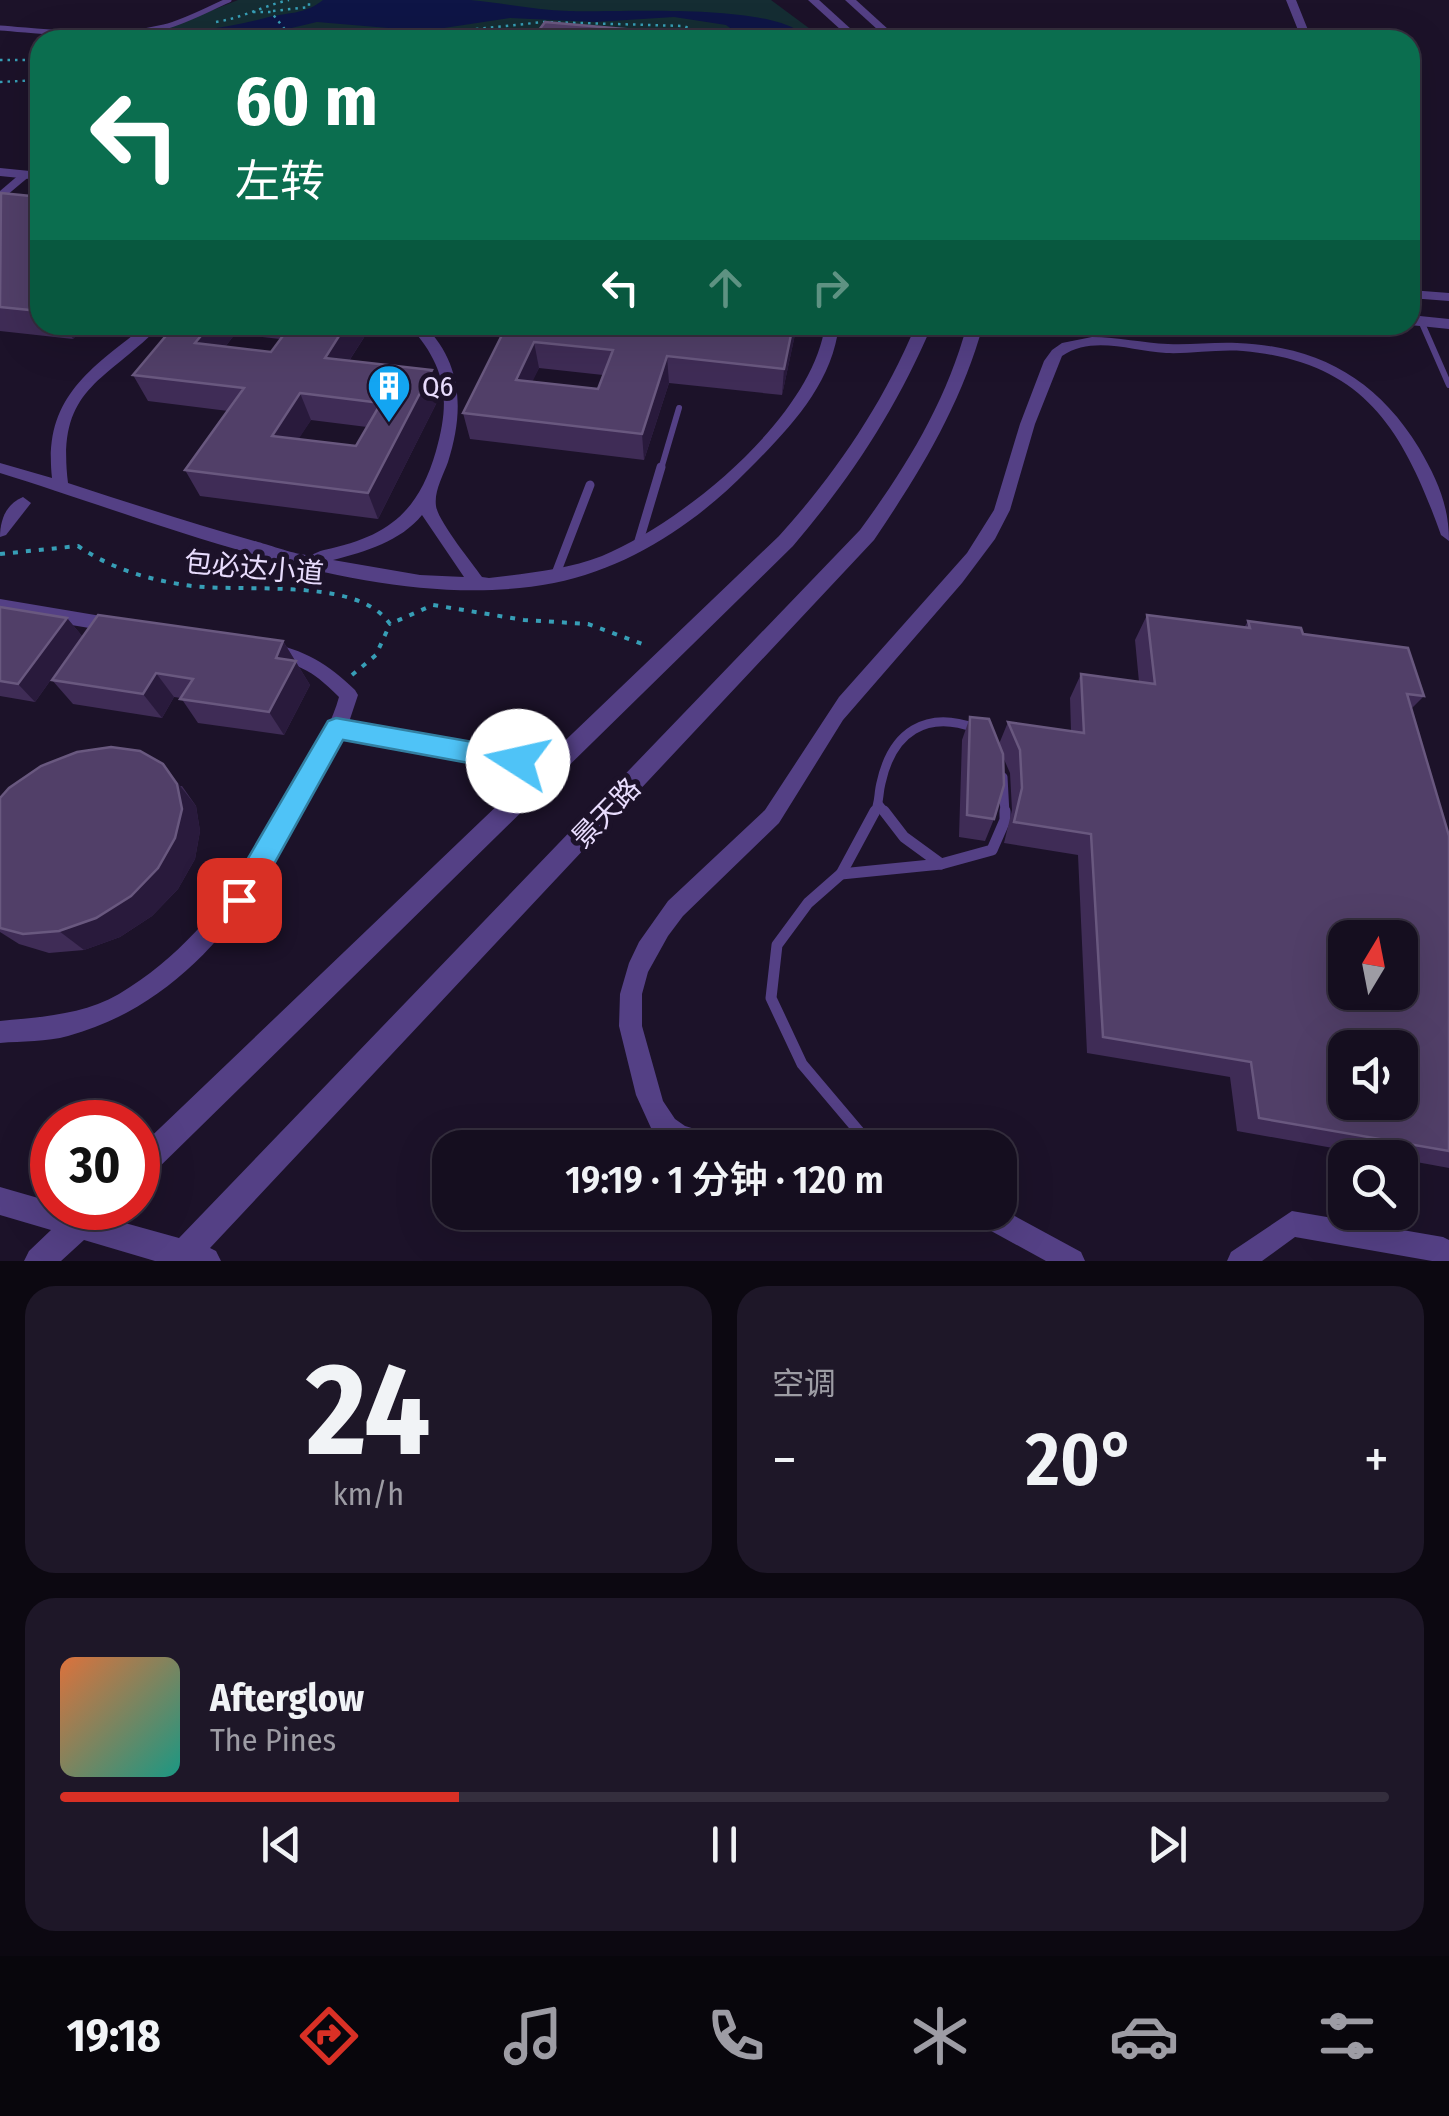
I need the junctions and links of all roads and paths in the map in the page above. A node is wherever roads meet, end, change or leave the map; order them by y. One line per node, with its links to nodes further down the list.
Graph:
1 (229, 0): 10 (lane)
2 (813, 0): 14 (street)
3 (850, 0): 15 (street)
4 (1291, 0): 16 (street)
5 (309, 2): 7 (path)
6 (248, 12): 7 (path)
7 (272, 12): 11 (path)
8 (0, 28): 9 (lane)
9 (31, 30)
10 (147, 30)
11 (286, 30)
12 (466, 30): 13 (path)
13 (693, 30)
14 (847, 30)
15 (884, 30)
16 (1303, 30)
17 (0, 60): 18 (path)
18 (30, 60)
19 (30, 80): 20 (path)
20 (0, 82)
21 (0, 172): 22 (street)
22 (24, 175): 23 (street); 24 (street)
23 (30, 175)
24 (0, 197)
25 (1420, 295): 26 (street)
26 (1449, 297)
27 (1420, 321): 28 (street)
28 (1449, 324)
29 (1420, 329): 35 (lane)
30 (142, 335): 39 (street)
31 (424, 335): 40 (street)
32 (830, 335): 44 (street)
33 (920, 335): 53 (street)
34 (971, 335): 73 (street, 景天路)
35 (1449, 385)
36 (679, 408): 44 (lane)
37 (0, 468): 39 (street)
38 (590, 485): 47 (lane)
39 (61, 486): 46 (street)
40 (428, 494): 46 (street); 48 (street)
41 (23, 503): 42 (street)
42 (0, 531)
43 (1449, 535): 63 (street)
44 (637, 546): 47 (street)
45 (0, 554): 50 (path, 包必达小道)
46 (307, 558): 48 (street)
47 (554, 577): 48 (street)
48 (476, 582)
49 (0, 606): 51 (street)
50 (390, 624): 53 (path); 54 (path)
51 (132, 628)
52 (244, 646): 54 (street)
53 (672, 655): 58 (street)
54 (340, 686): 55 (street)
55 (336, 728): 58 (street); 62 (street)
56 (984, 731): 59 (lane)
57 (1003, 764): 60 (lane)
58 (554, 767): 65 (street)
59 (879, 805): 60 (lane); 61 (lane)
60 (941, 864): 61 (lane)
61 (841, 874): 64 (lane)
62 (0, 1032)
63 (667, 1130)
64 (857, 1130)
65 (160, 1147)
66 (0, 1202): 67 (street)
67 (30, 1206)
68 (73, 1230): 74 (street)
69 (123, 1230): 73 (street)
70 (1013, 1230): 72 (street)
71 (1449, 1255): 75 (street)
72 (1060, 1258)
73 (189, 1259)
74 (39, 1261)
75 (1240, 1261)

